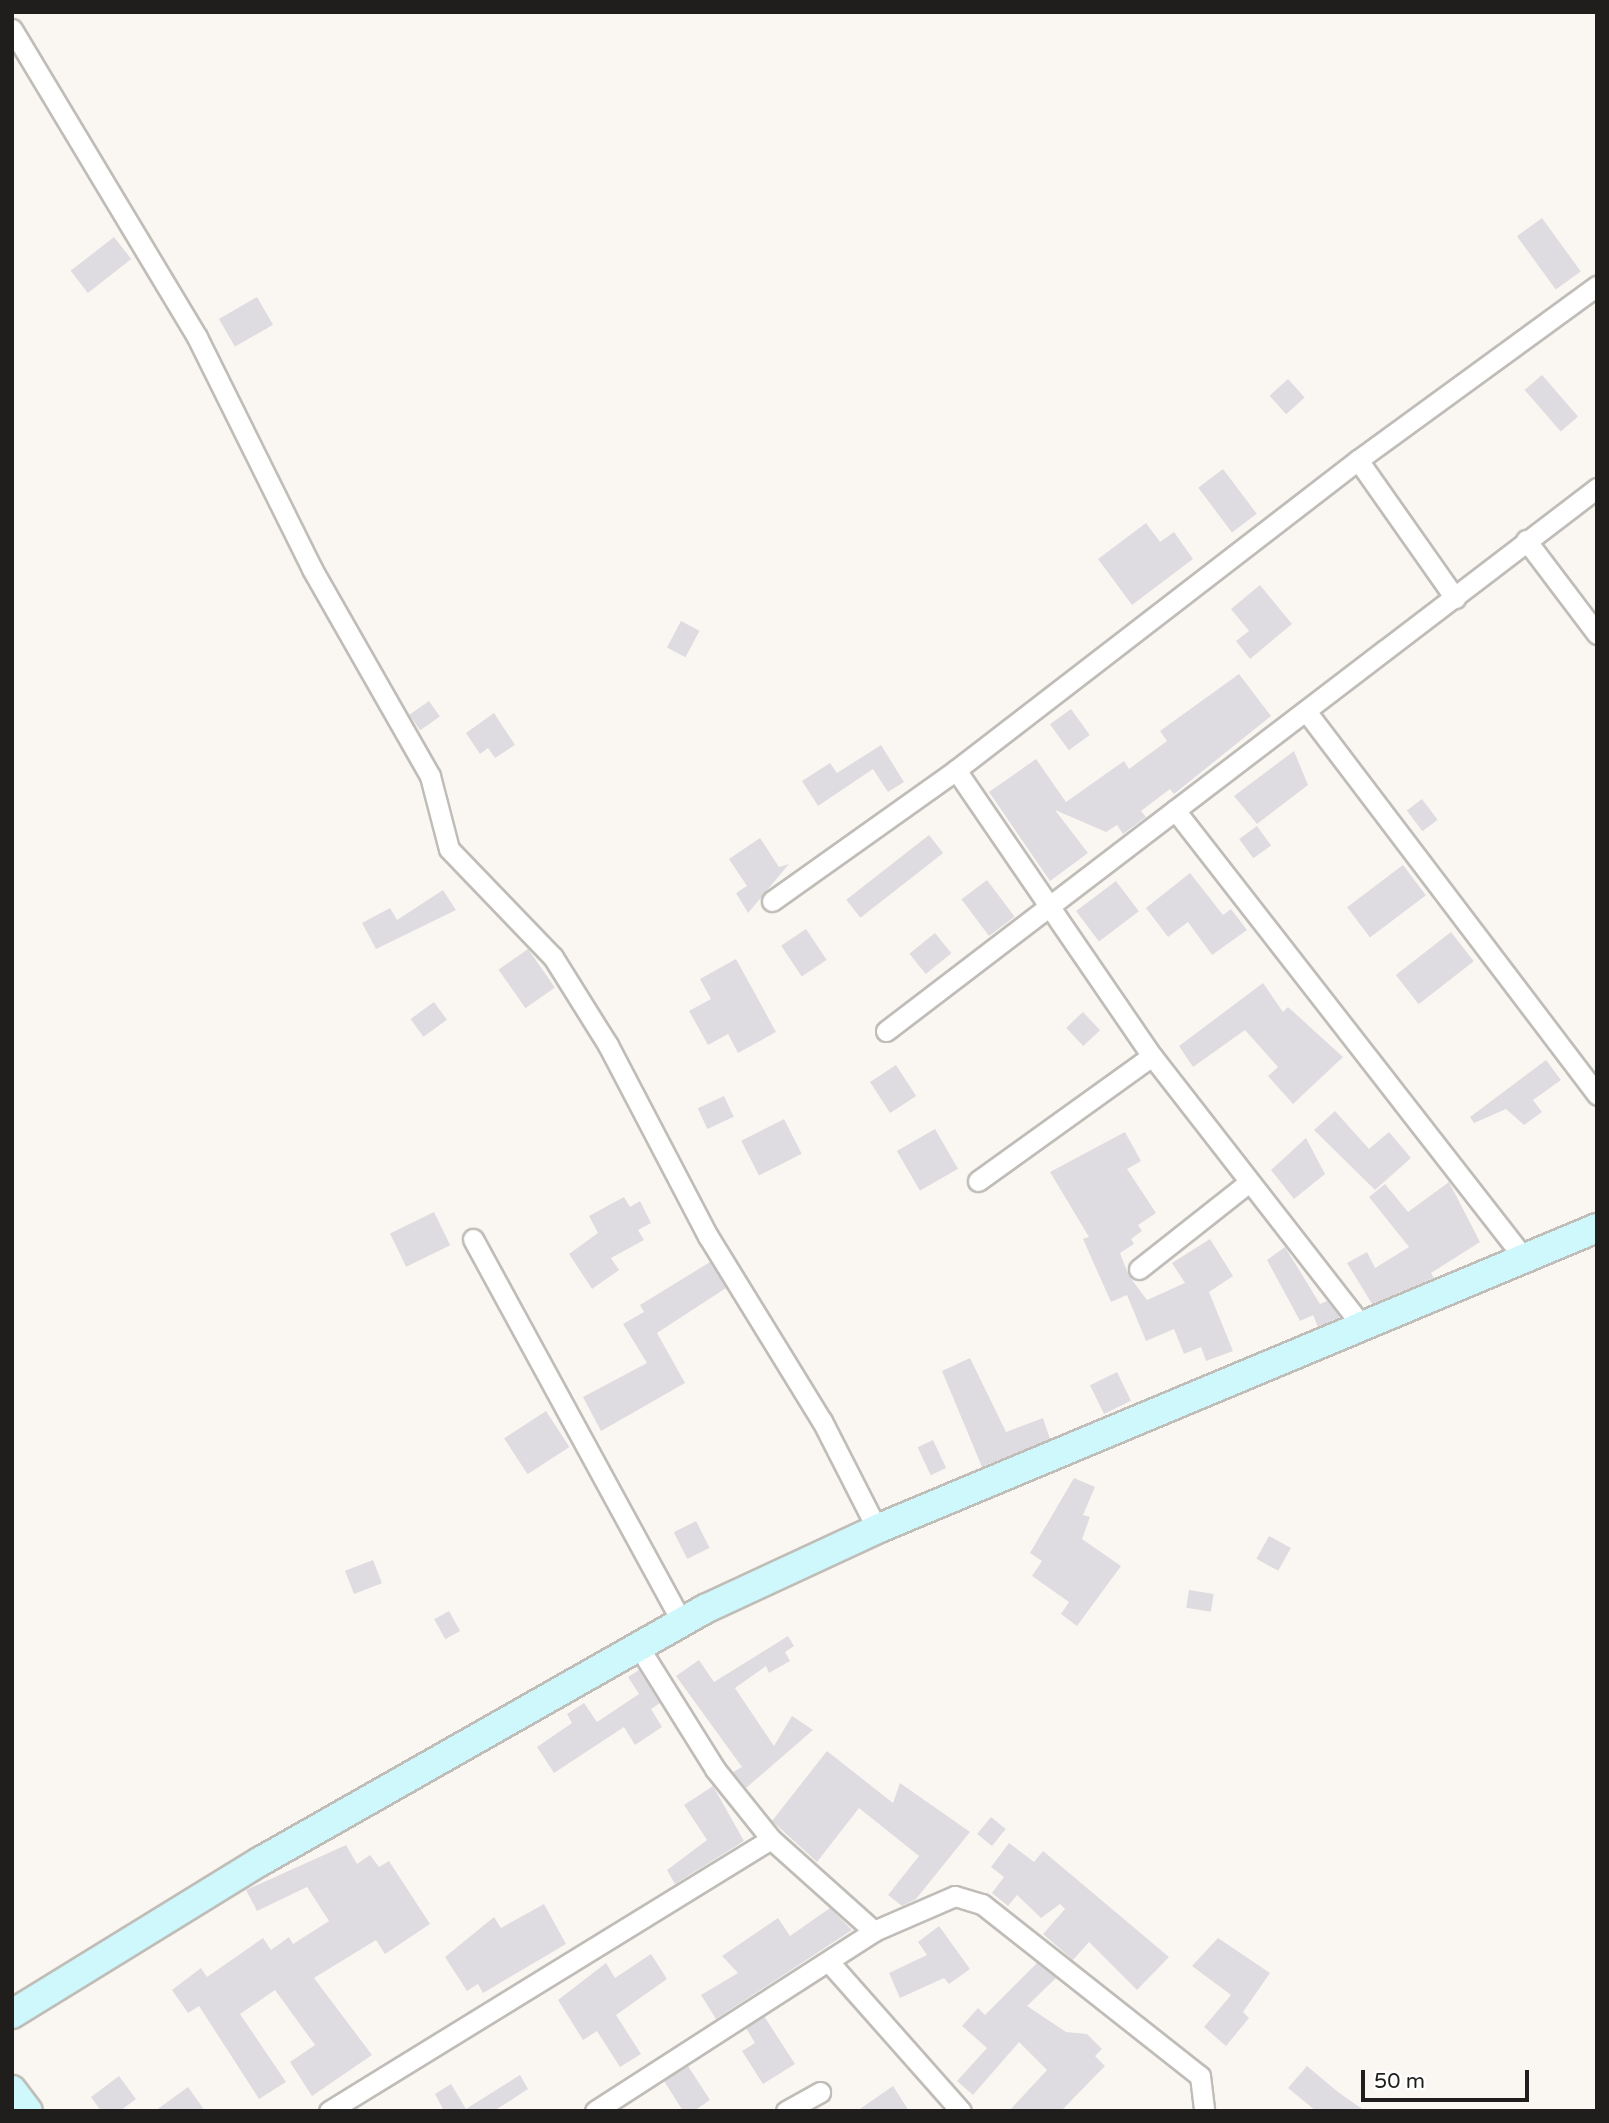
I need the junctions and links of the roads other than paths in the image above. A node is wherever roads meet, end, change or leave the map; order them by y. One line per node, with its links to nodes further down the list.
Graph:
1 (12, 29): 23 (street)
2 (1597, 286): 3 (street)
3 (1358, 460): 6 (street); 9 (street)
4 (1597, 488): 5 (street)
5 (1526, 540): 6 (street); 7 (street)
6 (1455, 597): 8 (street)
7 (1597, 634)
8 (1306, 711): 10 (street); 15 (street)
9 (956, 770): 11 (street); 12 (street)
10 (1175, 810): 12 (street); 20 (street)
11 (772, 901)
12 (1051, 909): 13 (street); 14 (street)
13 (886, 1031)
14 (1152, 1056): 16 (street); 17 (street)
15 (1597, 1095)
16 (978, 1181)
17 (1249, 1182): 21 (street); 22 (street)
18 (1597, 1228): 20 (street)
19 (474, 1239): 24 (street)
20 (1524, 1258): 22 (street)
21 (1139, 1269)
22 (1364, 1328): 23 (street)
23 (877, 1529): 24 (street)
24 (681, 1622): 25 (street)
25 (637, 1644): 26 (street); 29 (street)
26 (771, 1839): 27 (street); 33 (street)
27 (874, 1931): 28 (street); 37 (street)
28 (829, 1962): 34 (street); 36 (street)
29 (12, 2014)
30 (12, 2090): 32 (street)
31 (820, 2092): 35 (street)
32 (28, 2111)
33 (329, 2111)
34 (595, 2111)
35 (786, 2111)
36 (961, 2111)
37 (1204, 2111)

